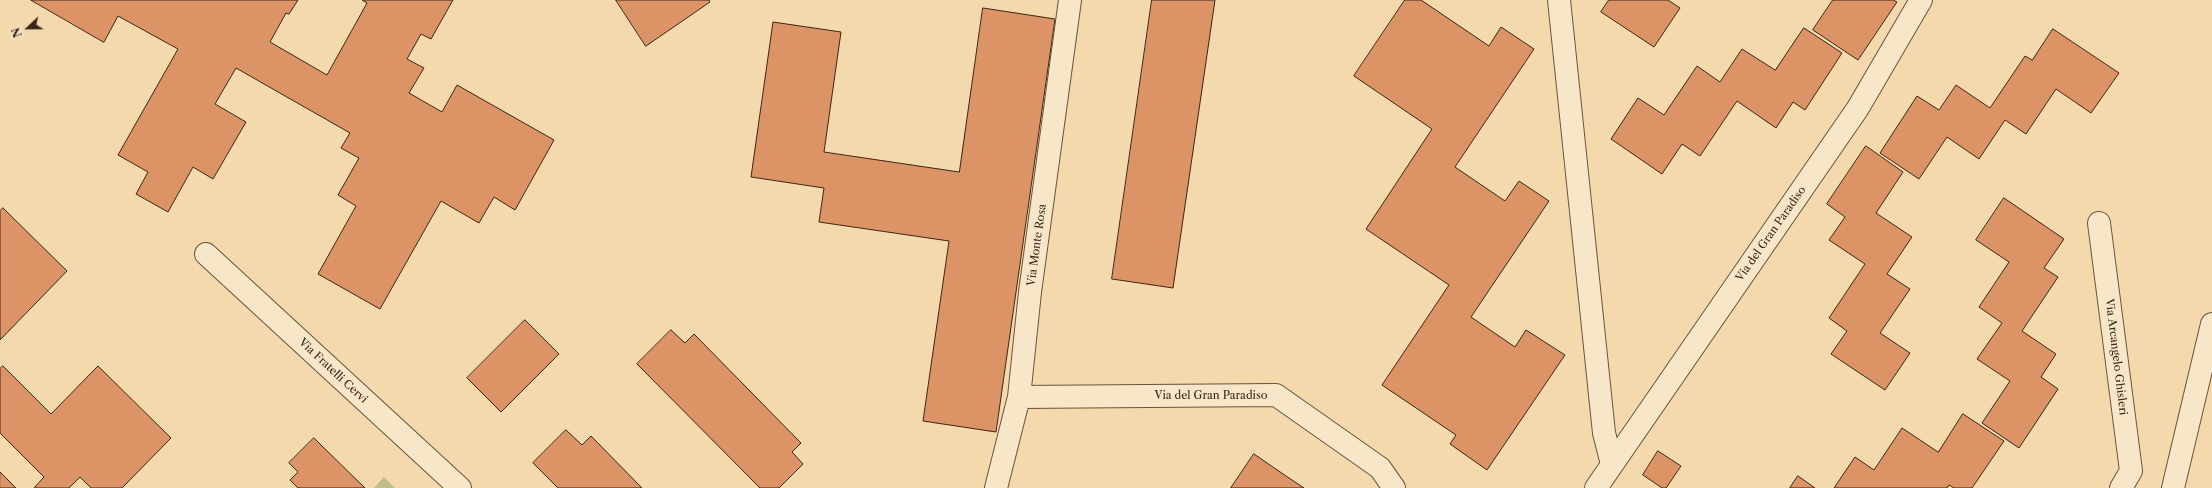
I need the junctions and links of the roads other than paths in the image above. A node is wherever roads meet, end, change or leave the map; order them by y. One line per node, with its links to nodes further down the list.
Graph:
1 (1070, 0): 7 (street, Via Monte Rosa)
2 (1559, 0): 8 (street)
3 (1921, 0): 8 (street, Via del Gran Paradiso)
4 (2098, 223): 13 (street, Via Arcangelo Ghisleri)
5 (206, 254): 9 (street, Via Fratelli Cervi)
6 (2212, 324): 14 (street)
7 (1019, 397): 10 (street, Via Monte Rosa); 11 (street, Via del Gran Paradiso)
8 (1612, 464): 12 (street, Via del Gran Paradiso)
9 (460, 488)
10 (996, 488)
11 (1394, 488)
12 (1596, 488)
13 (2121, 488)
14 (2173, 488)

